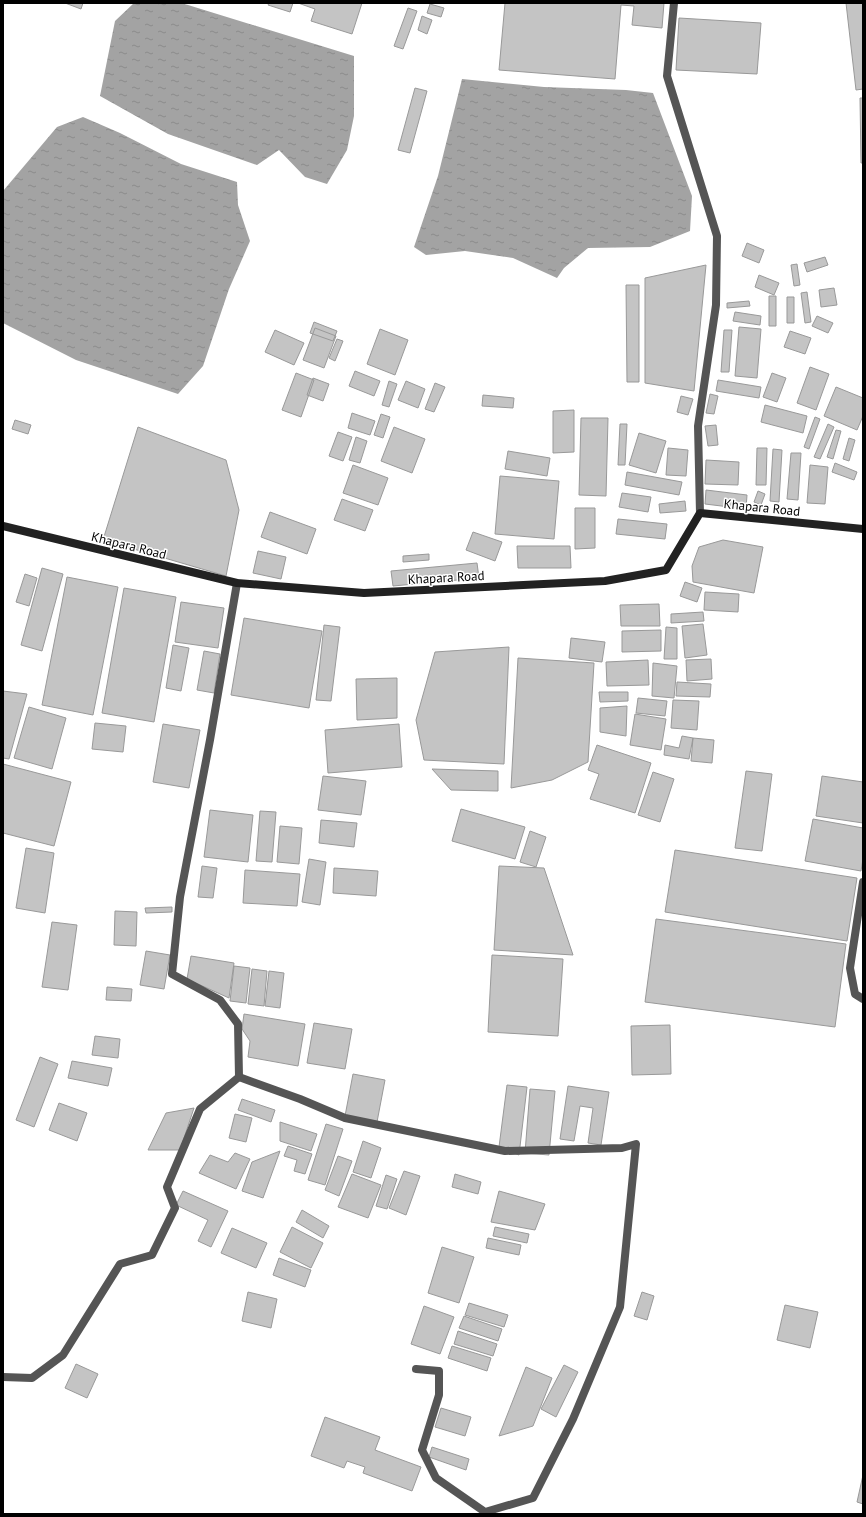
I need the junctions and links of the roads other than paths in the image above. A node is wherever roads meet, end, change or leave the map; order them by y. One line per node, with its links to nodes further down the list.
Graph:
1 (674, 3): 2 (street)
2 (700, 513): 4 (street, Khapara Road); 5 (street, Khapara Road)
3 (3, 526): 5 (street, Khapara Road)
4 (863, 529)
5 (237, 583): 8 (street)
6 (863, 882): 7 (street)
7 (863, 999)
8 (239, 1077): 10 (street); 11 (street)
9 (416, 1369): 11 (street)
10 (3, 1377)
11 (485, 1513)

